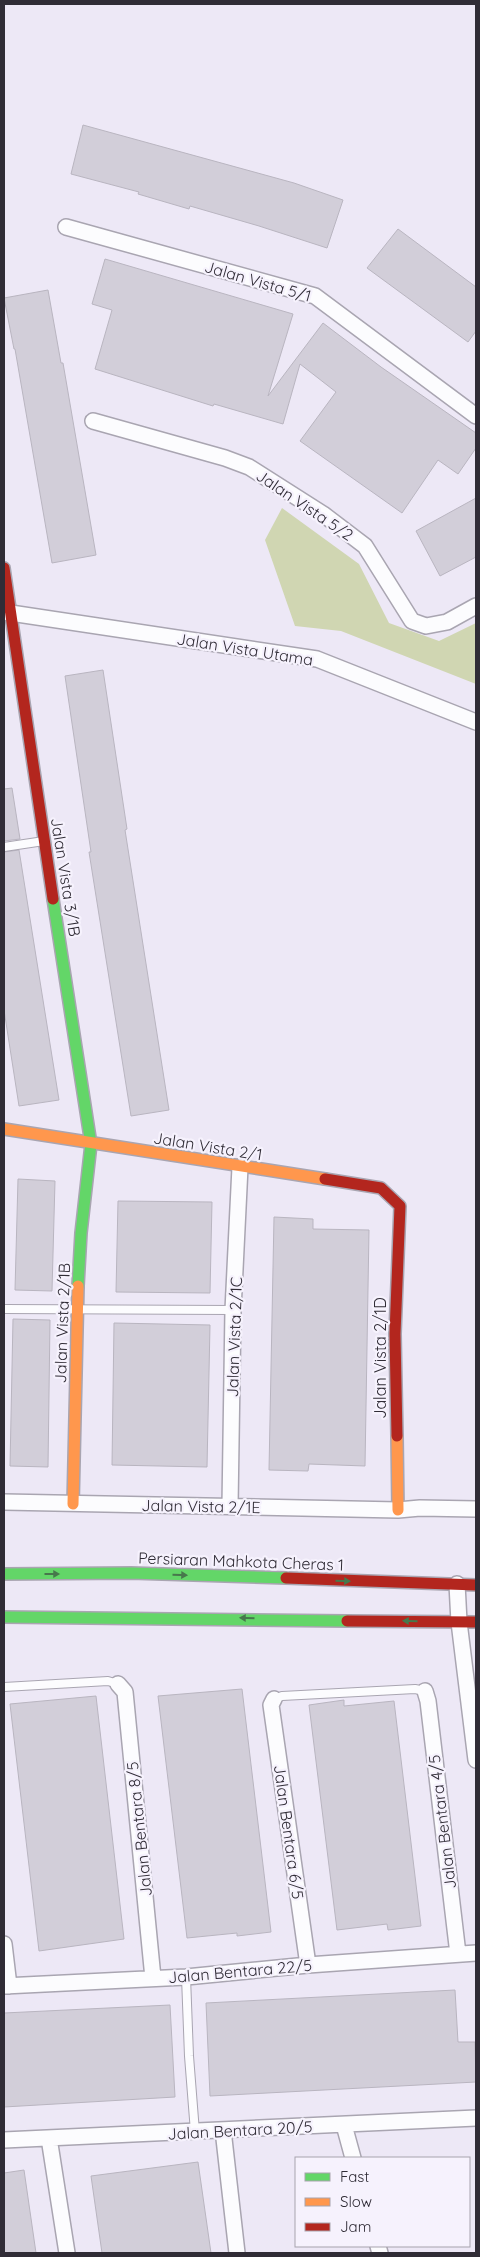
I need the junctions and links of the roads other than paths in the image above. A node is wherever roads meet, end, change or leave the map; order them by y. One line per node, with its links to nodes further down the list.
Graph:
1 (66, 227): 2 (street, Jalan Vista 5/1)
2 (476, 416)
3 (93, 421): 5 (street, Jalan Vista 5/2)
4 (4, 568): 6 (street, Jalan Vista 3/1B)
5 (476, 606)
6 (8, 613): 7 (street, Jalan Vista Utama); 8 (street, Jalan Vista 3/1B)
7 (476, 722)
8 (44, 841): 9 (lane); 11 (street, Jalan Vista 3/1B)
9 (4, 848)
10 (4, 1129): 11 (street, Jalan Vista 2/1)
11 (91, 1144): 12 (street, Jalan Vista 2/1); 15 (street, Jalan Vista 2/1B)
12 (240, 1167): 13 (street, Jalan Vista 2/1); 16 (street, Jalan Vista 2/1C)
13 (400, 1206): 21 (street, Jalan Vista 2/1D)
14 (4, 1309): 15 (lane)
15 (77, 1309): 16 (lane); 18 (street, Jalan Vista 2/1B)
16 (233, 1310): 19 (street, Jalan Vista 2/1C)
17 (4, 1502): 18 (street, Jalan Vista 2/1E)
18 (73, 1504): 19 (street, Jalan Vista 2/1E)
19 (230, 1506): 21 (street, Jalan Vista 2/1E)
20 (476, 1509): 21 (street, Jalan Vista 2/1E)
21 (398, 1510)
22 (4, 1574): 23 (street, Persiaran Mahkota Cheras 1, one-way to 23)
23 (457, 1584): 24 (street, Persiaran Mahkota Cheras 1); 26 (street)
24 (476, 1585)
25 (4, 1616): 26 (street, one-way to 25)
26 (459, 1622): 27 (street); 32 (street)
27 (476, 1622)
28 (118, 1684): 29 (lane); 38 (street, Jalan Bentara 8/5)
29 (4, 1687)
30 (424, 1691): 31 (lane); 35 (street, Jalan Bentara 4/5)
31 (274, 1699): 36 (street, Jalan Bentara 6/5)
32 (476, 1760)
33 (4, 1944): 39 (street)
34 (476, 1953): 35 (street, Jalan Bentara 22/5)
35 (458, 1954): 36 (street, Jalan Bentara 22/5)
36 (308, 1965): 37 (street, Jalan Bentara 22/5)
37 (186, 1977): 38 (street, Jalan Bentara 22/5); 43 (lane)
38 (154, 1978): 39 (street, Jalan Bentara 22/5)
39 (6, 1986)
40 (476, 2118): 41 (street, Jalan Bentara 20/5)
41 (344, 2125): 42 (street, Jalan Bentara 20/5); 46 (street)
42 (223, 2130): 43 (street, Jalan Bentara 20/5); 48 (street)
43 (195, 2132): 44 (street, Jalan Bentara 20/5)
44 (49, 2138): 45 (street, Jalan Bentara 20/5); 47 (street)
45 (4, 2140)
46 (353, 2157)
47 (67, 2253)
48 (237, 2253)

